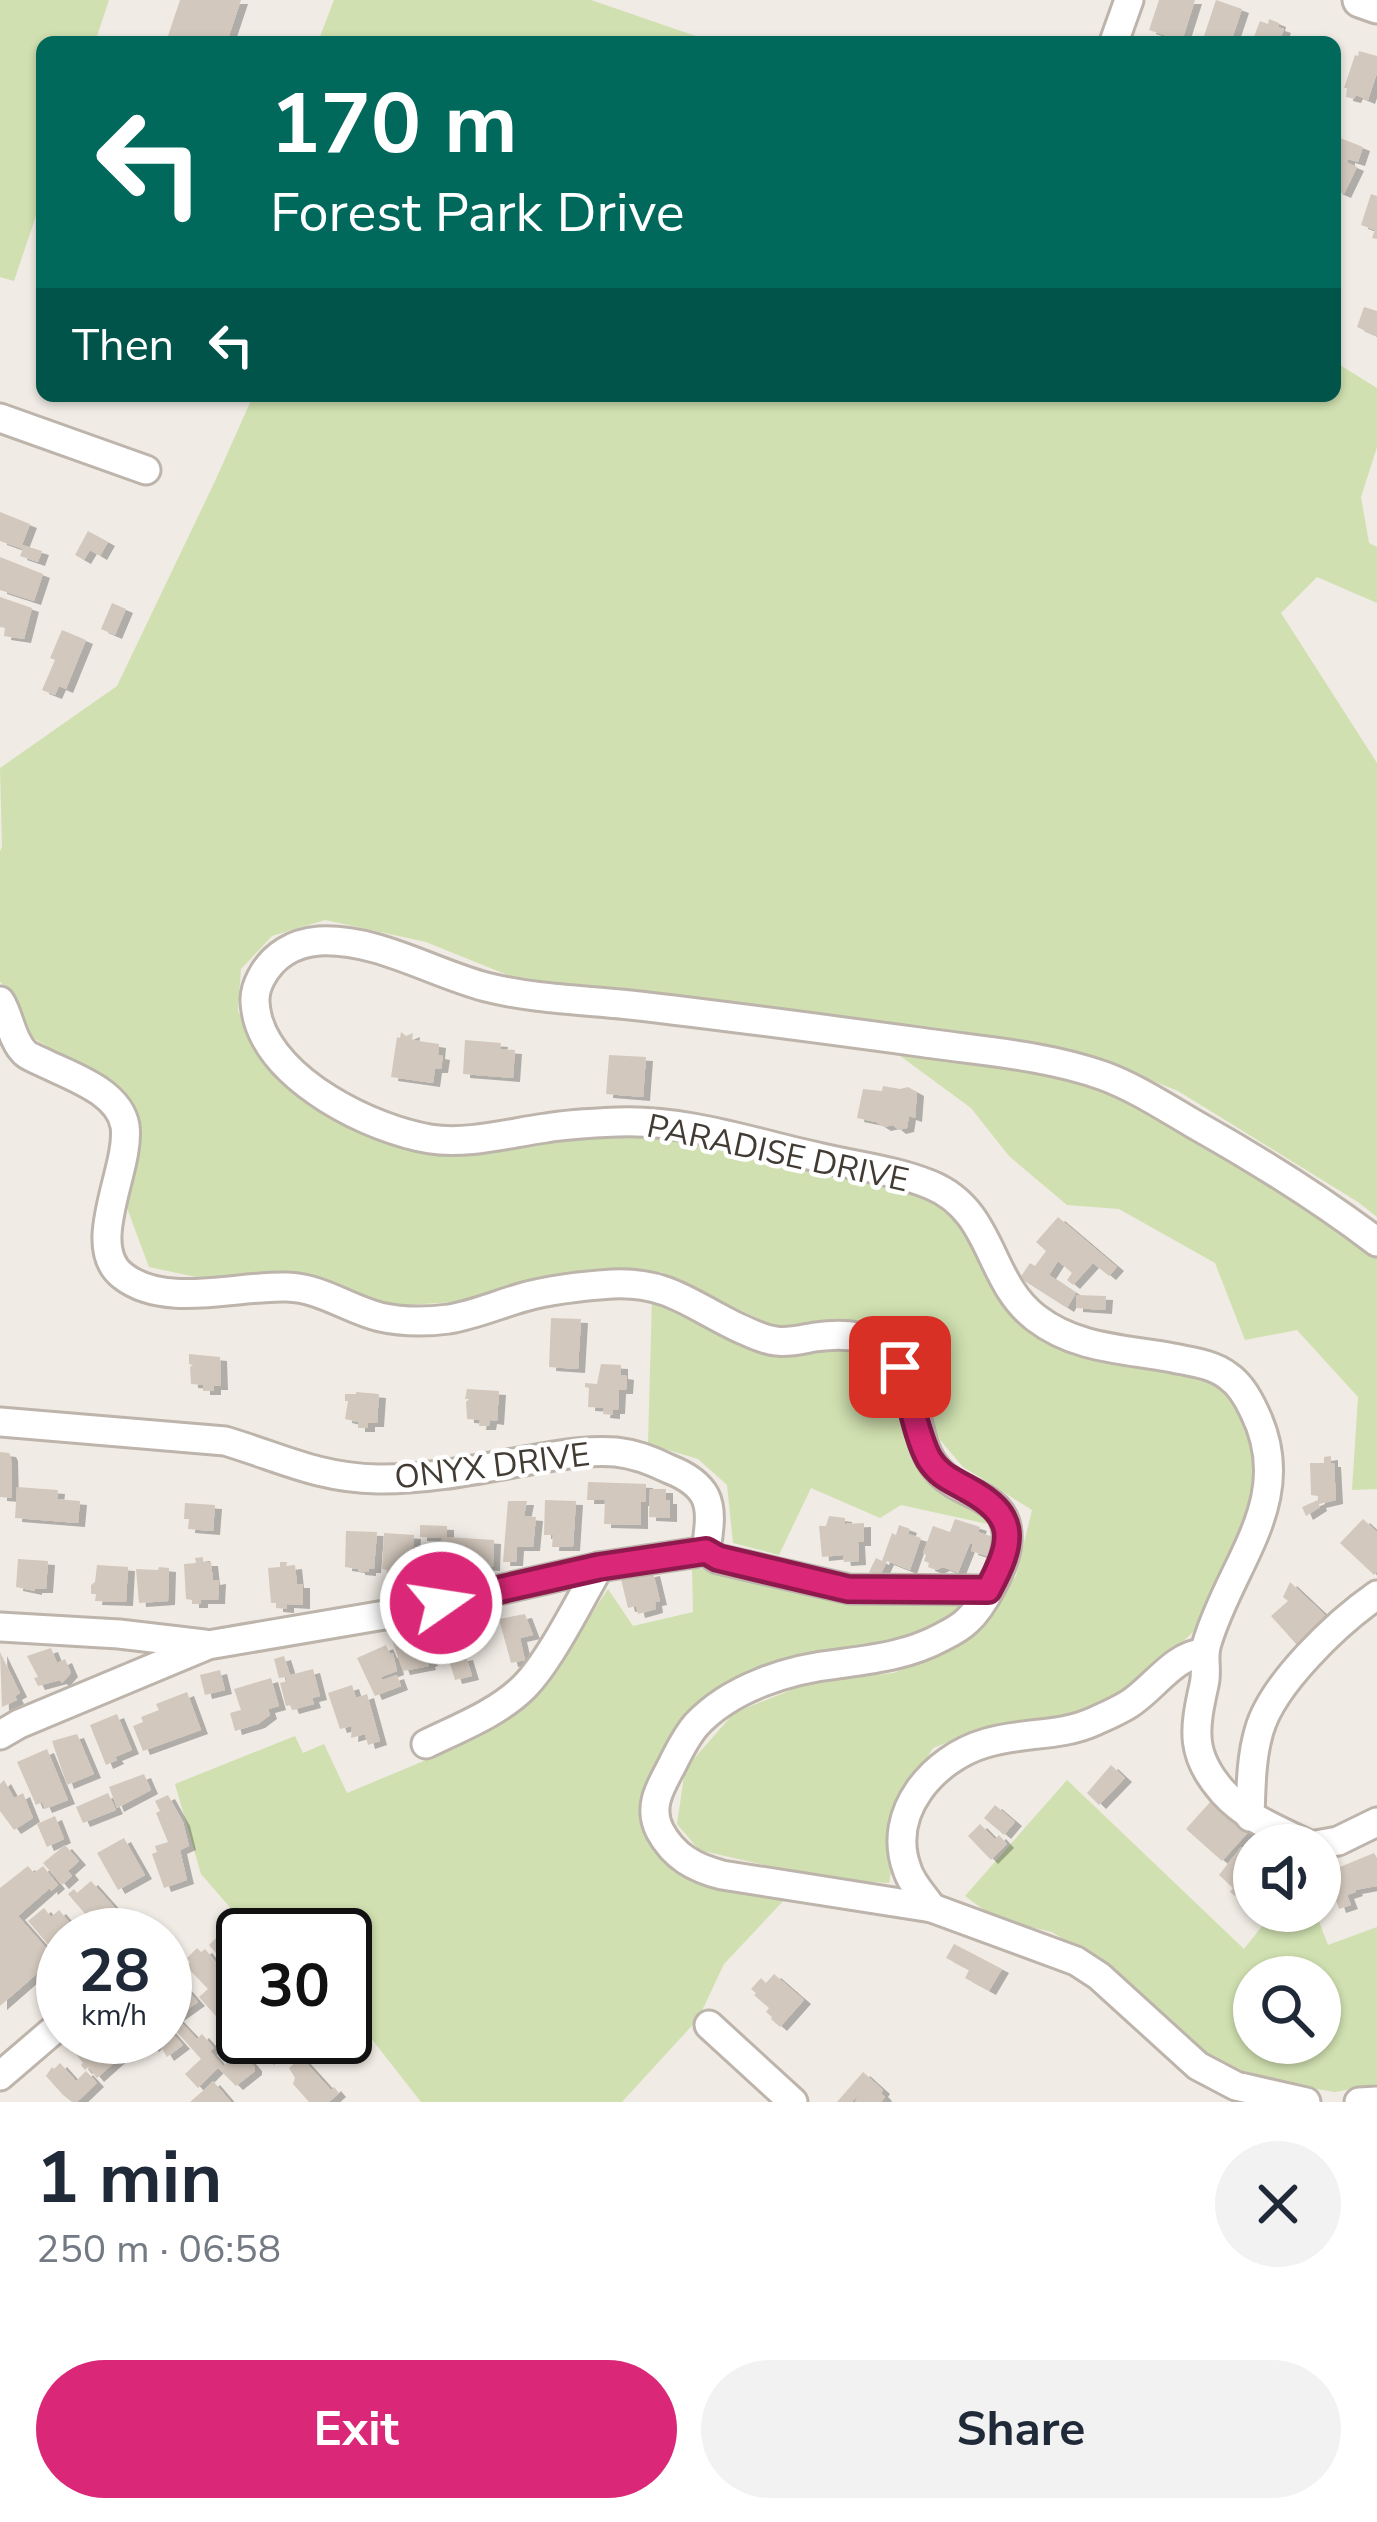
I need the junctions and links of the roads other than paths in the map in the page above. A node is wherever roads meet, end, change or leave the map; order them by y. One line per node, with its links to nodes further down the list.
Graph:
1 (1129, 0): 4 (street)
2 (1360, 0): 3 (street)
3 (1377, 6)
4 (1116, 36)
5 (0, 418): 6 (street)
6 (146, 470)
7 (0, 1000): 12 (street)
8 (1377, 1242): 16 (street, PARADISE DRIVE)
9 (0, 1422): 10 (street, ONYX DRIVE)
10 (706, 1551): 11 (street); 12 (street)
11 (599, 1567): 15 (street); 18 (street)
12 (988, 1590): 23 (street)
13 (1377, 1595): 19 (street)
14 (0, 1628): 15 (street)
15 (208, 1645): 17 (street)
16 (1203, 1653): 19 (street, PARADISE DRIVE); 23 (street)
17 (0, 1735)
18 (426, 1744)
19 (1250, 1816): 21 (street, PARADISE DRIVE)
20 (1377, 1822): 22 (street, PARADISE DRIVE)
21 (1267, 1824)
22 (1341, 1840)
23 (932, 1908): 29 (street)
24 (709, 2025): 28 (street)
25 (36, 2045): 26 (street)
26 (0, 2076)
27 (1377, 2101): 30 (street)
28 (793, 2102)
29 (1306, 2102)
30 (1359, 2102)

